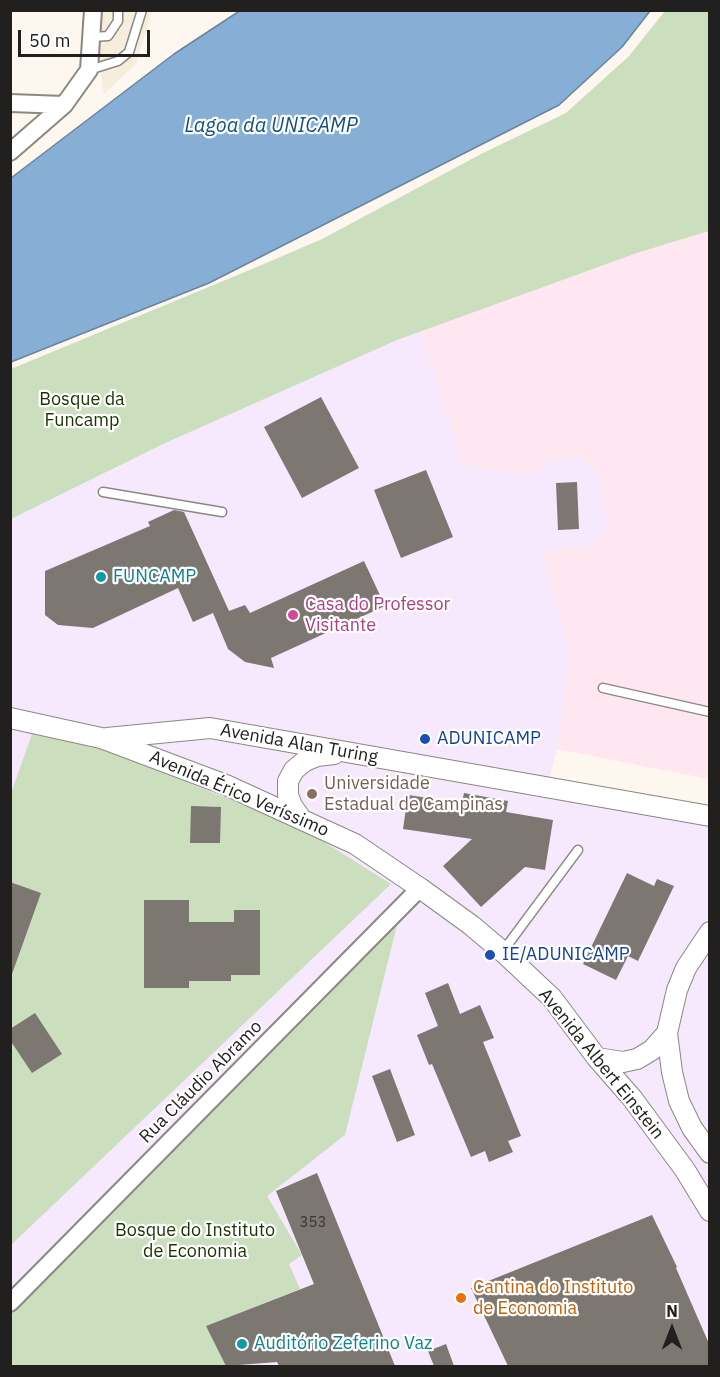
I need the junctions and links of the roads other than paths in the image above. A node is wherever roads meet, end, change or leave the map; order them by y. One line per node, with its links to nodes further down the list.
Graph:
1 (93, 10): 4 (street)
2 (118, 10): 4 (lane)
3 (142, 10): 5 (lane)
4 (92, 37): 5 (street)
5 (89, 70): 7 (street)
6 (10, 103): 7 (street)
7 (64, 105): 8 (street)
8 (10, 152)
9 (103, 492): 10 (lane)
10 (222, 512)
11 (603, 688): 12 (lane)
12 (710, 712)
13 (10, 718): 14 (street, Avenida Érico Veríssimo)
14 (101, 738): 15 (street, Avenida Alan Turing); 17 (street, Avenida Érico Veríssimo)
15 (346, 753): 16 (street, Avenida Alan Turing); 17 (street)
16 (708, 816)
17 (300, 817): 19 (street, Avenida Érico Veríssimo)
18 (578, 850): 21 (lane)
19 (420, 888): 21 (street, Avenida Albert Einstein); 27 (street, Rua Cláudio Abramo)
20 (710, 932): 22 (street, Avenida Albert Einstein)
21 (503, 952): 23 (street, Avenida Albert Einstein)
22 (667, 1033): 23 (street); 24 (street, Avenida Albert Einstein)
23 (597, 1058): 25 (street, Avenida Albert Einstein)
24 (710, 1154): 25 (street)
25 (685, 1170): 26 (street, Avenida Albert Einstein)
26 (710, 1210)
27 (10, 1303)

